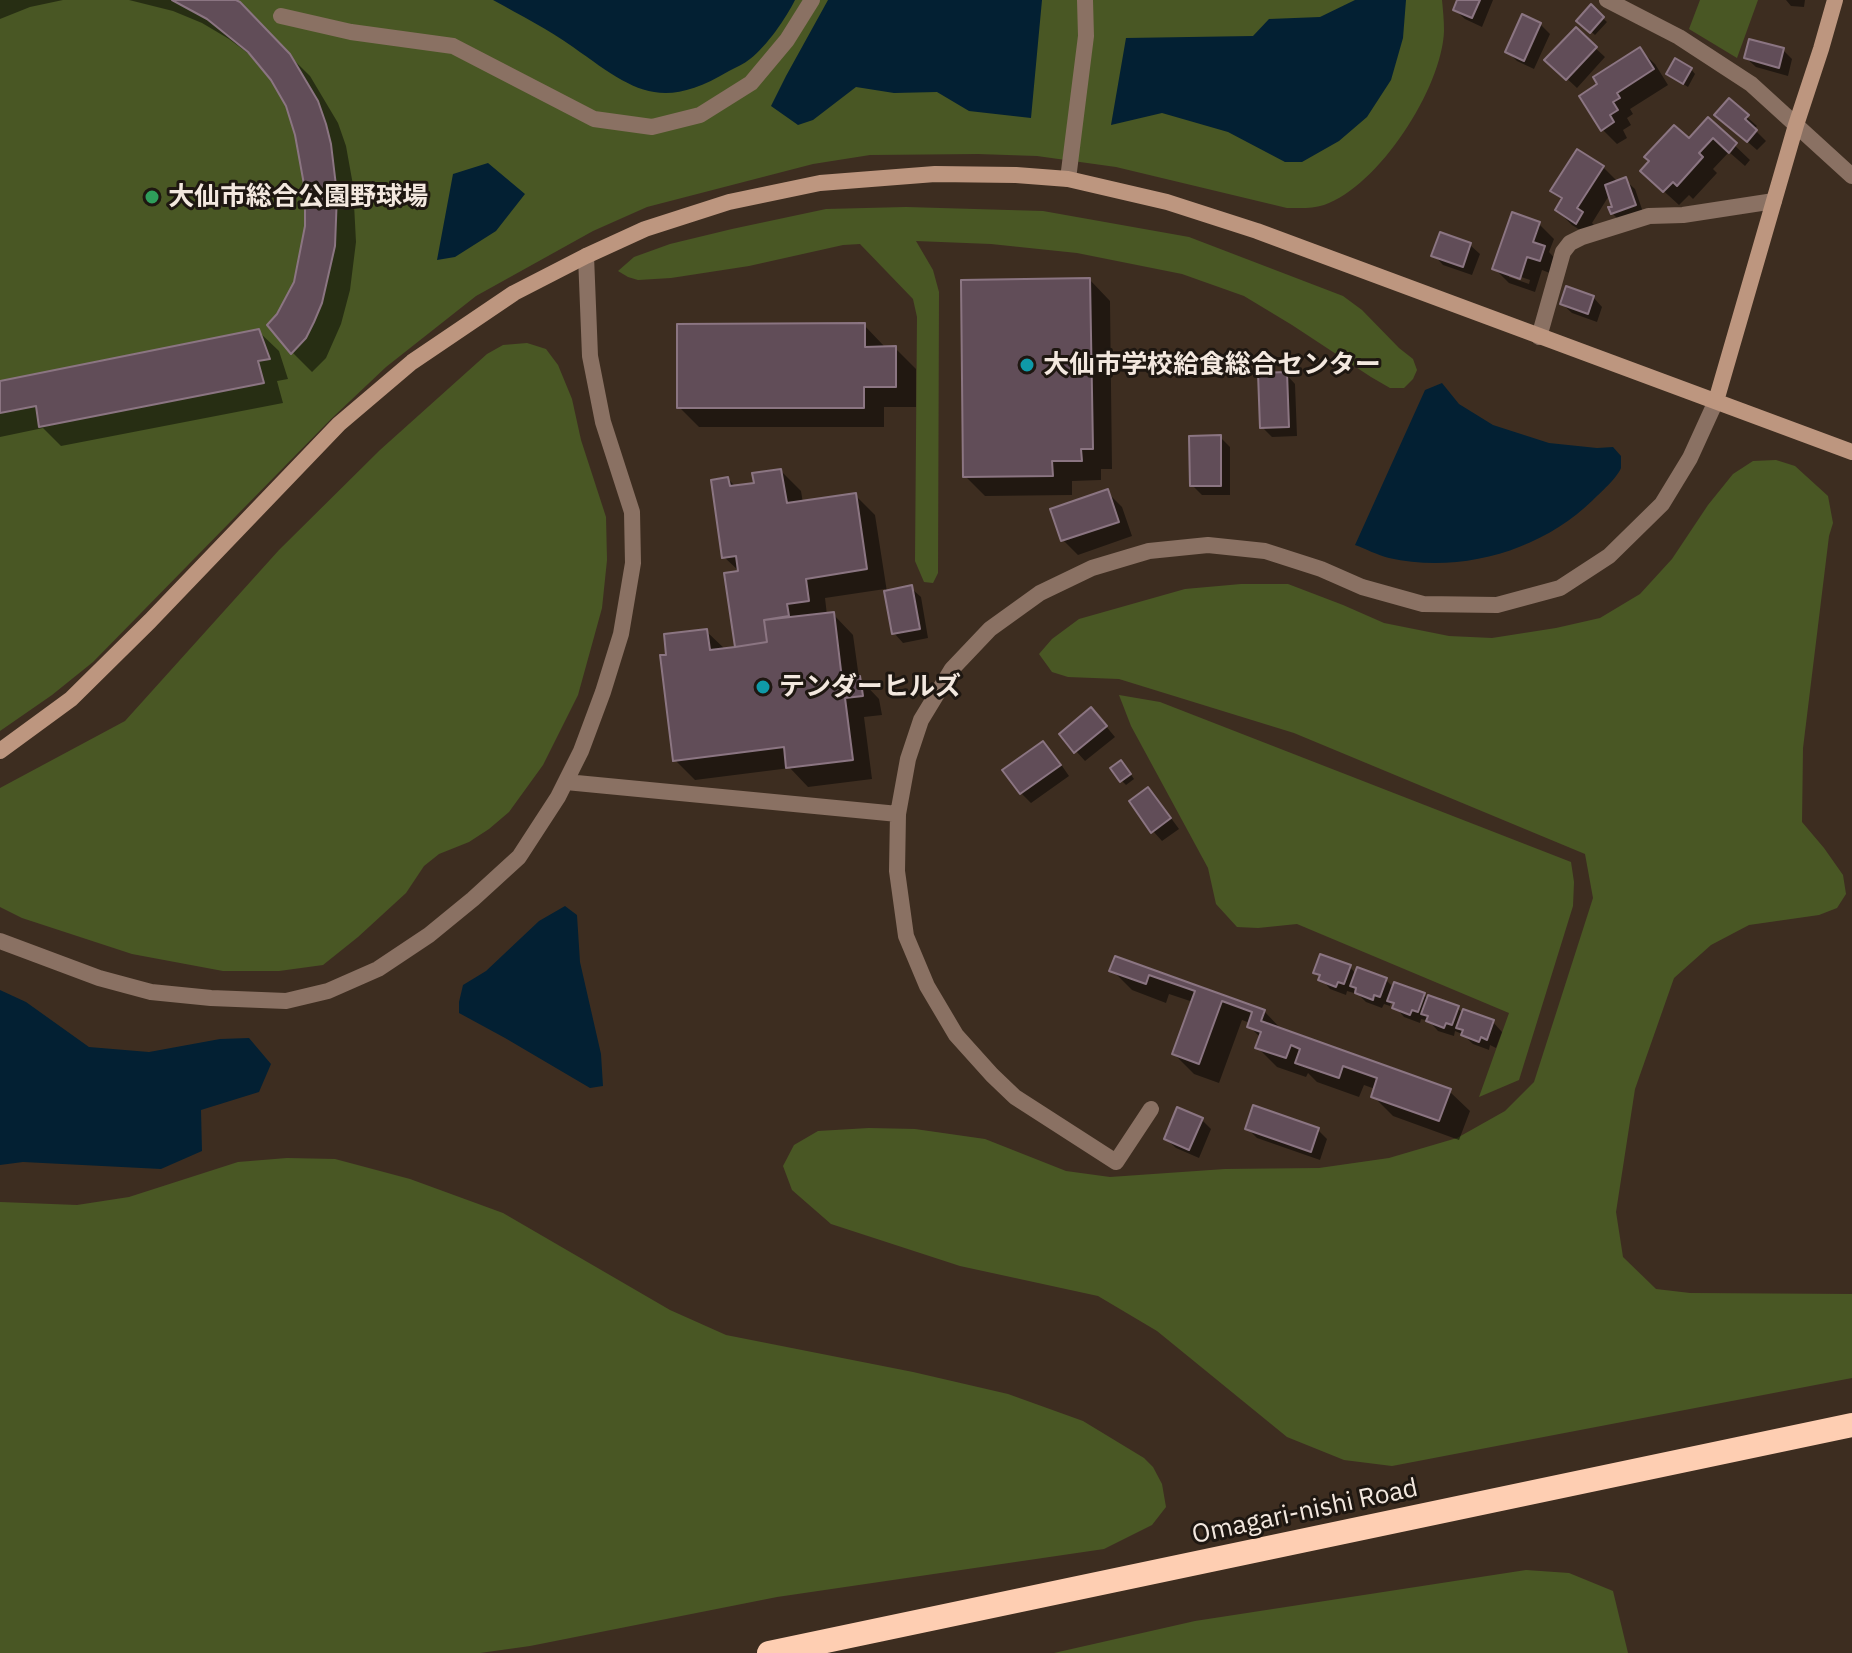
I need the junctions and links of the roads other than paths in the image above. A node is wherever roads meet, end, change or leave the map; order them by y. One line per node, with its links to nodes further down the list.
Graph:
1 (812, 0): 5 (street)
2 (1085, 0): 8 (street)
3 (1607, 0): 6 (street)
4 (1835, 0): 6 (street)
5 (281, 16)
6 (1796, 125): 7 (street); 9 (street)
7 (1852, 176)
8 (1068, 179): 10 (street); 11 (street)
9 (1774, 201): 11 (street); 12 (street)
10 (586, 256): 14 (street); 15 (street)
11 (1539, 337): 12 (street)
12 (1716, 401): 13 (street); 16 (street)
13 (1852, 452)
14 (0, 751)
15 (566, 782): 16 (street); 17 (street)
16 (898, 814): 18 (street)
17 (0, 941)
18 (1151, 1109)
19 (1852, 1425): 20 (highway, Omagari-nishi Road)
20 (769, 1653)

